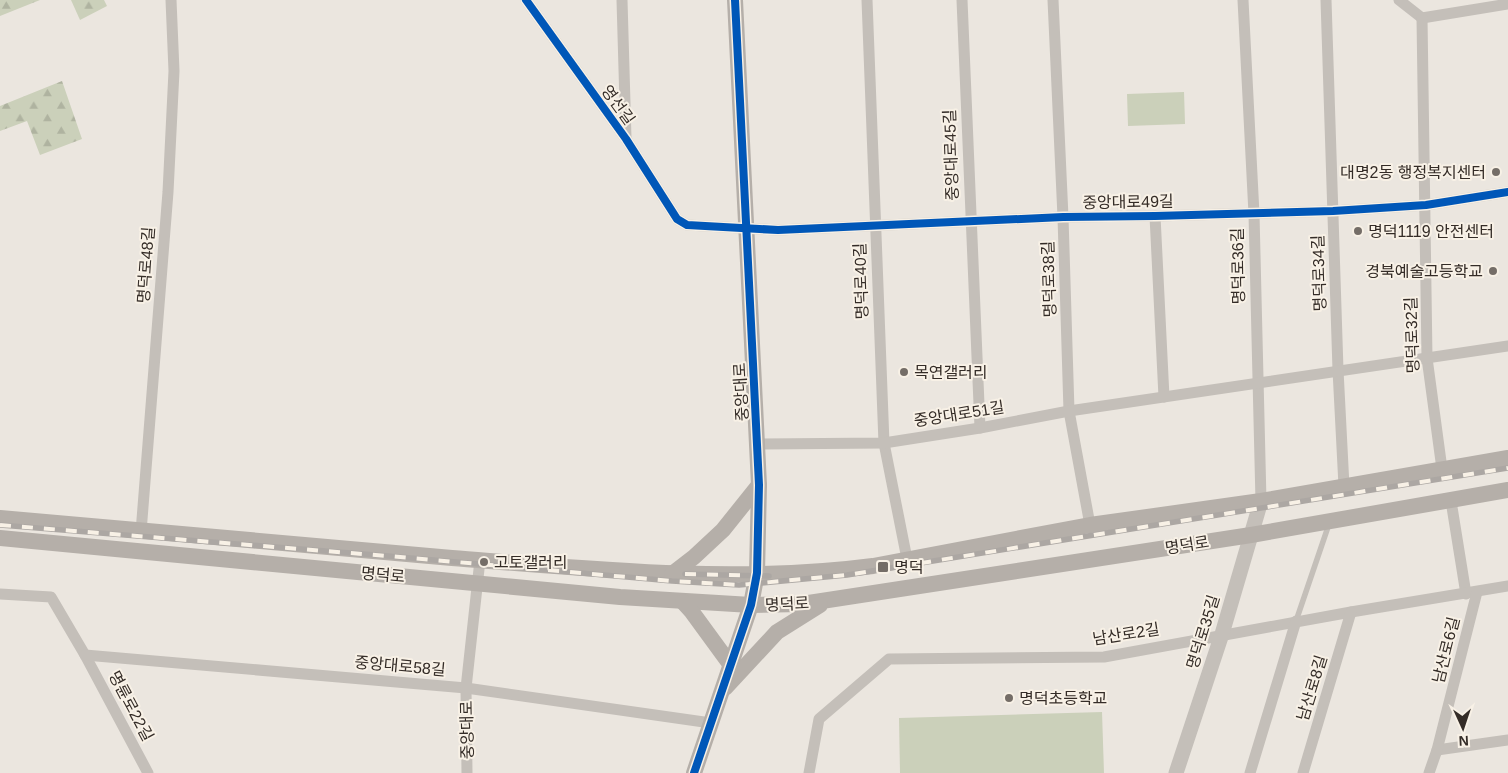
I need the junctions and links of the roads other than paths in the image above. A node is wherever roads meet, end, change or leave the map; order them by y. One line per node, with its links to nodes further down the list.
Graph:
1 (171, 0): 43 (street, 명덕로48길)
2 (526, 0): 13 (street, 영선길)
3 (622, 0): 13 (street)
4 (736, 0): 23 (main road, 중앙대로)
5 (867, 0): 22 (street, 명덕로40길)
6 (962, 0): 20 (street, 중앙대로45길)
7 (1053, 0): 19 (street, 명덕로38길)
8 (1243, 0): 17 (street, 명덕로36길)
9 (1326, 0): 16 (street, 명덕로34길)
10 (1399, 0): 12 (street)
11 (1508, 4): 12 (street)
12 (1422, 18): 15 (street, 명덕로32길)
13 (626, 139): 21 (street, 영선길)
14 (1508, 192): 15 (street, 중앙대로49길)
15 (1426, 205): 16 (street, 중앙대로49길); 25 (street, 명덕로32길)
16 (1333, 210): 17 (street, 중앙대로49길); 26 (street, 명덕로34길)
17 (1254, 214): 18 (street, 중앙대로49길); 27 (street, 명덕로36길)
18 (1155, 216): 19 (street, 중앙대로49길); 28 (street)
19 (1063, 217): 20 (street, 중앙대로49길); 29 (street, 명덕로38길)
20 (970, 221): 22 (street, 중앙대로49길); 30 (street, 중앙대로45길)
21 (687, 225): 23 (street, 중앙대로49길)
22 (874, 225): 23 (street, 중앙대로49길); 31 (street, 명덕로40길)
23 (746, 228): 32 (main road, 중앙대로)
24 (1508, 346): 25 (street, 중앙대로51길)
25 (1427, 358): 26 (street, 중앙대로51길); 34 (street, 명덕로32길)
26 (1338, 370): 27 (street, 중앙대로51길); 36 (street, 명덕로34길)
27 (1257, 383): 28 (street, 중앙대로51길); 38 (street, 명덕로36길)
28 (1164, 398): 29 (street, 중앙대로51길)
29 (1069, 411): 30 (street, 중앙대로51길); 42 (street, 명덕로38길)
30 (980, 428): 31 (street, 중앙대로51길)
31 (884, 443): 32 (street, 중앙대로51길); 46 (street, 명덕로40길)
32 (757, 444): 35 (main road, 중앙대로)
33 (1508, 458): 34 (main road, 명덕로)
34 (1442, 469): 36 (main road, 명덕로)
35 (758, 485): 48 (main road, 중앙대로); 49 (main road)
36 (1344, 486): 38 (main road, 명덕로)
37 (1508, 490): 39 (main road, 명덕로)
38 (1261, 501): 42 (main road, 명덕로); 44 (street, 명덕로35길)
39 (1450, 501): 41 (main road, 명덕로); 52 (street)
40 (0, 518): 43 (main road, 명덕로)
41 (1330, 521): 44 (main road, 명덕로); 58 (lane)
42 (1090, 525): 46 (main road, 명덕로)
43 (140, 532): 47 (main road, 명덕로)
44 (1251, 535): 54 (main road, 명덕로); 59 (street, 명덕로35길)
45 (0, 538): 50 (main road, 명덕로)
46 (907, 559): 48 (main road, 명덕로)
47 (480, 560): 49 (main road, 명덕로); 50 (street, 중앙대로)
48 (757, 573): 49 (main road, 명덕로); 56 (main road, 중앙대로)
49 (672, 574)
50 (478, 584): 55 (main road, 명덕로); 62 (street, 중앙대로)
51 (1508, 586): 52 (street, 남산로2길)
52 (1472, 593): 57 (street, 남산로2길); 66 (street, 남산로6길)
53 (0, 594): 60 (street, 명륜로22길)
54 (827, 600): 56 (main road, 명덕로); 63 (main road)
55 (683, 602): 56 (main road, 명덕로); 61 (main road)
56 (750, 605): 61 (main road, 중앙대로)
57 (1351, 612): 58 (street, 남산로2길); 73 (street, 남산로8길)
58 (1296, 621): 59 (street, 남산로2길); 72 (street)
59 (1222, 634): 67 (street, 남산로2길); 71 (street, 명덕로35길)
60 (85, 655): 62 (street, 중앙대로58길); 68 (street, 명륜로22길)
61 (730, 664): 63 (main road, 중앙대로)
62 (466, 688): 64 (street, 중앙대로58길); 69 (street, 중앙대로)
63 (722, 692): 64 (main road, 중앙대로)
64 (711, 723): 70 (main road, 중앙대로)
65 (1508, 740): 66 (street)
66 (1437, 750): 74 (street, 남산로6길)
67 (809, 772)
68 (148, 773)
69 (467, 773)
70 (694, 773)
71 (1176, 773)
72 (1250, 773)
73 (1303, 773)
74 (1428, 773)

